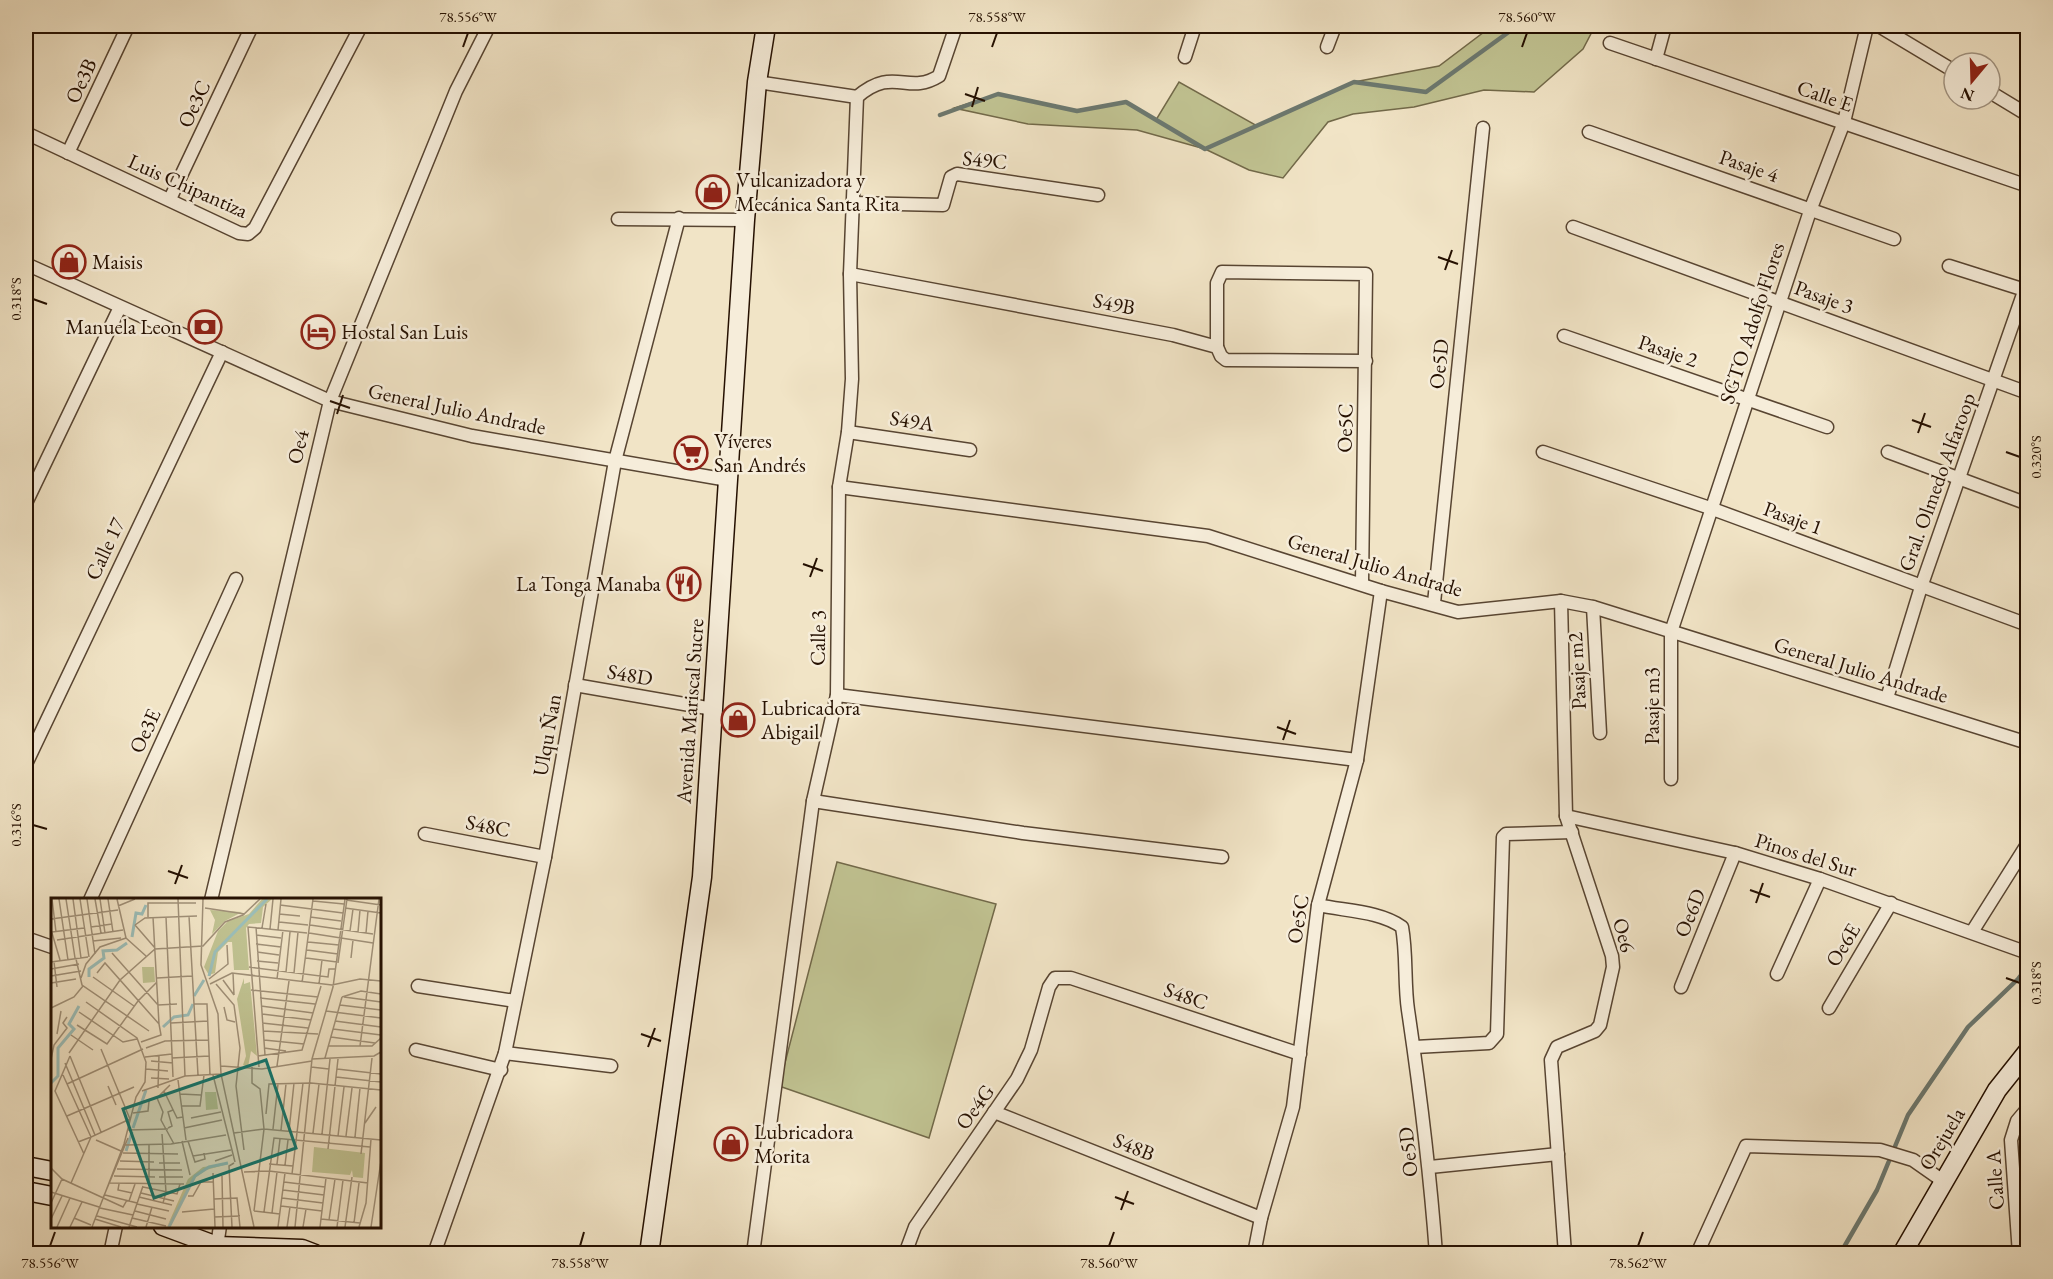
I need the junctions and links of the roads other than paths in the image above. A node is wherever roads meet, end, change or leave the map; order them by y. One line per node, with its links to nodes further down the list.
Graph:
1 (129, 26): 25 (street, Oe3B)
2 (252, 26): 28 (street, Oe3C)
3 (361, 26): 28 (street, Luis Chipantiza)
4 (489, 26): 49 (street, Oe4)
5 (766, 26): 17 (main road, Avenida Mariscal Sucre)
6 (956, 26): 18 (street)
7 (1195, 26): 14 (street)
8 (1335, 26): 13 (street)
9 (1665, 26): 15 (street)
10 (1867, 26): 21 (street, SGTO Adolfo Flores)
11 (1879, 26): 16 (street)
12 (1610, 43): 15 (street, Calle E)
13 (1328, 47)
14 (1185, 57)
15 (1656, 58): 21 (street, Calle E)
16 (1942, 64)
17 (757, 82): 18 (street); 33 (main road, Avenida Mariscal Sucre)
18 (857, 98): 29 (street, Calle 3)
19 (2002, 99): 20 (street)
20 (2028, 115)
21 (1844, 122): 26 (street, Calle E); 30 (street, SGTO Adolfo Flores)
22 (1483, 128): 67 (street, Oe5D)
23 (1590, 132): 30 (street, Pasaje 4)
24 (26, 134): 25 (street, Luis Chipantiza)
25 (68, 153): 28 (street, Luis Chipantiza)
26 (2028, 186)
27 (1098, 195): 29 (street, S49C)
28 (170, 199)
29 (853, 203): 38 (street, Calle 3)
30 (1811, 208): 35 (street, Pasaje 4); 40 (street, SGTO Adolfo Flores)
31 (678, 218): 32 (street); 33 (street); 55 (street, Ulqu Ñan)
32 (618, 219)
33 (745, 220): 57 (main road, Avenida Mariscal Sucre)
34 (1573, 227): 40 (street, Pasaje 3)
35 (1894, 238)
36 (26, 264): 41 (street, General Julio Andrade)
37 (1949, 266): 39 (street)
38 (849, 274): 43 (street, S49B); 51 (street, Calle 3)
39 (2026, 287): 46 (street, Gral. Olmedo Alfaroop)
40 (1780, 301): 46 (street, Pasaje 3); 48 (street, SGTO Adolfo Flores)
41 (120, 306): 44 (street, General Julio Andrade); 59 (street)
42 (1564, 336): 48 (street, Pasaje 2)
43 (1217, 347): 45 (street, S49B); 45 (street, Oe5C)
44 (222, 352): 49 (street, General Julio Andrade); 78 (street, Calle 17)
45 (1366, 361): 63 (street, Oe5C)
46 (1994, 381): 47 (street, Pasaje 3); 56 (street, Gral. Olmedo Alfaroop)
47 (2028, 393)
48 (1748, 399): 50 (street, Pasaje 2); 61 (street, SGTO Adolfo Flores)
49 (330, 401): 55 (street, General Julio Andrade); 90 (street, Oe4)
50 (1827, 427)
51 (848, 432): 52 (street, S49A); 58 (street, Calle 3)
52 (970, 450)
53 (1543, 452): 61 (street, Pasaje 1)
54 (1888, 452): 56 (street)
55 (615, 461): 57 (street, General Julio Andrade); 71 (street, Ulqu Ñan)
56 (1959, 478): 60 (street); 64 (street, Gral. Olmedo Alfaroop)
57 (728, 480): 74 (main road, Avenida Mariscal Sucre)
58 (839, 487): 63 (street, General Julio Andrade); 72 (street, Calle 3)
59 (26, 503)
60 (2028, 504)
61 (1710, 508): 64 (street, Pasaje 1); 70 (street, SGTO Adolfo Flores)
62 (236, 579): 89 (street, Oe3E)
63 (1362, 583): 65 (street, General Julio Andrade)
64 (1921, 587): 69 (street, Pasaje 1); 73 (street, Gral. Olmedo Alfaroop)
65 (1381, 591): 67 (street, General Julio Andrade); 77 (street, Oe5C)
66 (1561, 601): 67 (street, General Julio Andrade); 68 (street, General Julio Andrade); 81 (street, Oe6)
67 (1434, 603)
68 (1593, 607): 70 (street, General Julio Andrade); 75 (street, Pasaje m2)
69 (2028, 625)
70 (1671, 632): 73 (street, General Julio Andrade); 79 (street, Pasaje m3)
71 (575, 685): 74 (street, S48D); 86 (street, Ulqu Ñan)
72 (837, 695): 77 (street); 80 (street, Calle 3)
73 (1887, 698): 76 (street, General Julio Andrade)
74 (714, 709): 127 (main road, Avenida Mariscal Sucre)
75 (1600, 733)
76 (2028, 743)
77 (1357, 760): 92 (street, Oe5C)
78 (26, 764)
79 (1671, 779)
80 (813, 801): 87 (street); 128 (street, Calle 3)
81 (1566, 816): 82 (street, Oe6); 85 (street, Pinos del Sur)
82 (1572, 832): 103 (street); 112 (street, Oe6)
83 (425, 834): 86 (street, S48C)
84 (2028, 843): 93 (street)
85 (1735, 854): 88 (street, Pinos del Sur); 100 (street, Oe6D)
86 (545, 857): 101 (street, Ulqu Ñan)
87 (1222, 857)
88 (1820, 879): 91 (street, Pinos del Sur); 97 (street)
89 (91, 898)
90 (211, 898)
91 (1891, 903): 93 (street, Pinos del Sur); 102 (street, Oe6E)
92 (1318, 905): 103 (street, Oe5D); 107 (street, Oe5C)
93 (1972, 932): 96 (street, Pinos del Sur)
94 (26, 938): 95 (street)
95 (51, 946)
96 (2028, 953)
97 (1777, 974)
98 (1060, 976): 107 (street, S48C); 111 (street, Oe4G)
99 (418, 986): 101 (street)
100 (1681, 987)
101 (515, 1001): 106 (street, Ulqu Ñan)
102 (1829, 1008)
103 (1415, 1047): 114 (street, Oe5D)
104 (416, 1050): 109 (street)
105 (2028, 1051): 116 (main road, Orejuela)
106 (505, 1053): 108 (street); 109 (street, Ulqu Ñan)
107 (1300, 1054): 119 (street, Oe5C)
108 (611, 1066)
109 (501, 1070): 126 (street, Ulqu Ñan)
110 (2028, 1108): 135 (street, Calle A)
111 (994, 1112): 119 (street, S48B); 129 (street, Oe4G)
112 (1558, 1154): 114 (street); 132 (street, Oe6)
113 (26, 1166): 115 (main road)
114 (1430, 1167): 131 (street, Oe5D)
115 (51, 1171)
116 (1943, 1181): 133 (street); 134 (main road, Orejuela)
117 (26, 1191): 118 (main road)
118 (51, 1196)
119 (1261, 1218): 130 (street, Oe5C)
120 (116, 1228): 124 (street)
121 (166, 1228): 123 (main road)
122 (220, 1228): 123 (street)
123 (217, 1246): 125 (main road)
124 (110, 1254)
125 (315, 1254)
126 (434, 1254)
127 (649, 1254)
128 (753, 1254)
129 (905, 1254)
130 (1254, 1254)
131 (1436, 1254)
132 (1565, 1254)
133 (1697, 1254)
134 (1902, 1254)
135 (2019, 1254)

